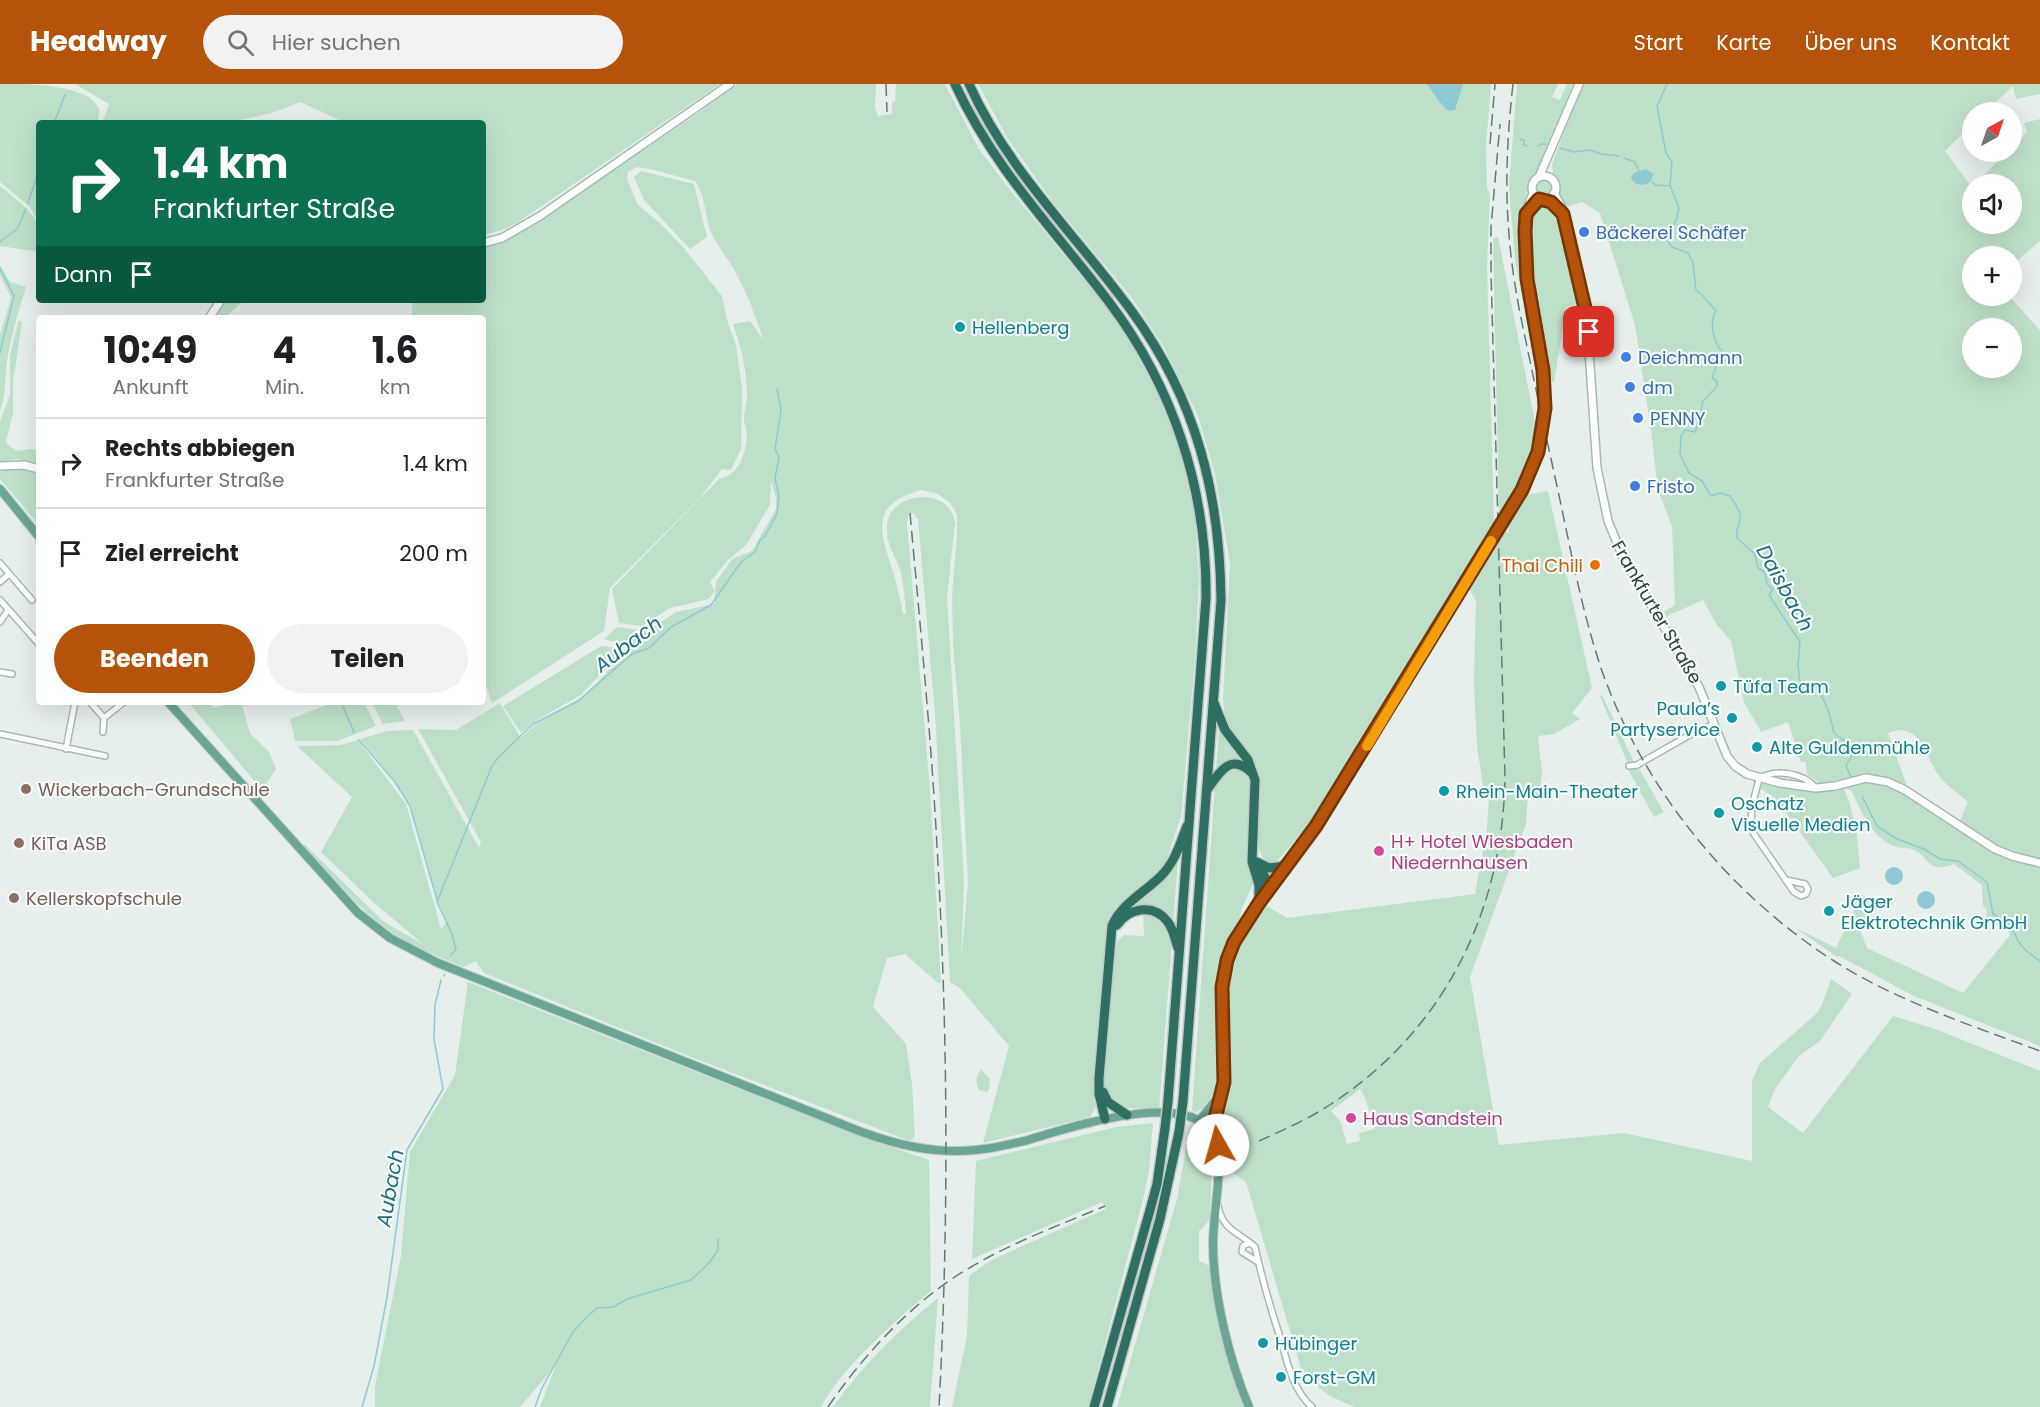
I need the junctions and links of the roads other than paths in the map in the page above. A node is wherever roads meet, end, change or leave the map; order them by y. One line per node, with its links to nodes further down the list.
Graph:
1 (730, 84): 13 (main road)
2 (955, 84): 43 (highway)
3 (969, 84): 28 (highway)
4 (1579, 84): 5 (main road)
5 (1551, 151): 6 (main road); 7 (main road)
6 (1539, 177): 7 (main road); 8 (main road)
7 (1549, 178): 9 (main road)
8 (1533, 193): 10 (main road); 11 (main road)
9 (1554, 193): 10 (main road); 12 (main road, Frankfurter Straße)
10 (1543, 199): 11 (main road); 12 (main road)
11 (1526, 214): 46 (main road, bridge)
12 (1563, 214): 34 (main road, Frankfurter Straße)
13 (486, 242)
14 (0, 466): 15 (main road)
15 (36, 468)
16 (1, 490): 17 (main road)
17 (36, 533)
18 (0, 563): 19 (street)
19 (9, 574): 20 (street); 22 (street)
20 (0, 582)
21 (0, 600): 23 (street)
22 (32, 600)
23 (8, 610): 24 (street); 25 (street)
24 (0, 622)
25 (36, 642)
26 (0, 672): 27 (street)
27 (12, 674)
28 (1214, 700): 40 (highway); 42 (highway)
29 (74, 705): 37 (street)
30 (93, 705): 33 (street)
31 (120, 705): 33 (street)
32 (171, 705): 58 (main road)
33 (104, 718): 35 (street)
34 (1714, 724): 39 (street); 41 (main road, Frankfurter Straße)
35 (103, 732)
36 (0, 734): 37 (street)
37 (66, 748): 38 (street)
38 (105, 756)
39 (1629, 766)
40 (1254, 774): 42 (highway); 44 (highway)
41 (1759, 778): 45 (main road, Frankfurter Straße); 48 (street)
42 (1207, 790): 65 (highway, bridge)
43 (1191, 815): 51 (highway); 52 (highway)
44 (1253, 857): 46 (highway); 47 (highway); 49 (highway)
45 (2040, 863)
46 (1286, 866): 49 (main road)
47 (1257, 876): 49 (highway); 50 (highway)
48 (1786, 880)
49 (1269, 890): 50 (main road)
50 (1259, 903): 54 (main road)
51 (1111, 934): 52 (highway); 53 (highway)
52 (1179, 954): 64 (highway, bridge)
53 (1099, 1078): 55 (highway); 58 (highway)
54 (1222, 1090): 56 (main road); 59 (main road)
55 (1108, 1102): 57 (highway); 58 (highway)
56 (1216, 1110): 59 (main road); 60 (main road)
57 (1127, 1115): 58 (main road); 59 (main road)
58 (1105, 1119)
59 (1199, 1121): 60 (main road)
60 (1214, 1135): 61 (main road)
61 (1216, 1195): 62 (street); 66 (main road)
62 (1249, 1243): 63 (street); 63 (street)
63 (1258, 1262): 67 (street)
64 (1094, 1407)
65 (1107, 1407)
66 (1250, 1407)
67 (1312, 1407)

